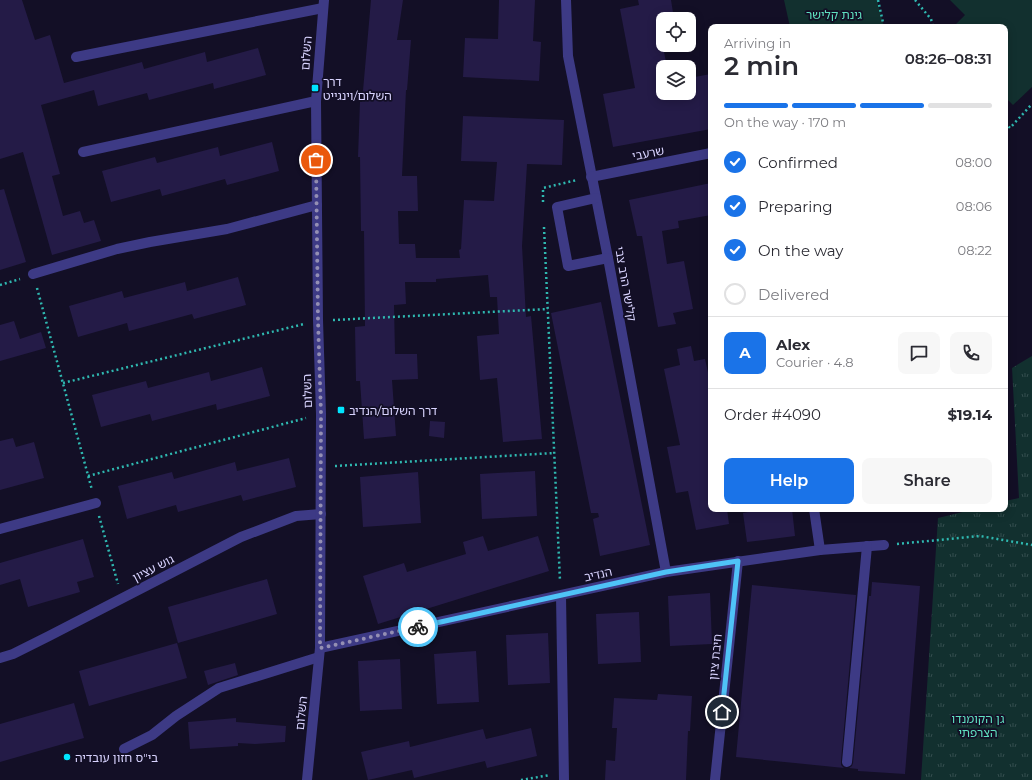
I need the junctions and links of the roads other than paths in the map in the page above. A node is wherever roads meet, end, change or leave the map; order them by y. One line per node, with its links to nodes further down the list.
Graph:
1 (566, 0): 7 (street, קלישר הרב צבי)
2 (323, 4): 3 (street); 4 (street, השלום)
3 (76, 57)
4 (316, 101): 5 (street); 9 (street, השלום)
5 (83, 152)
6 (708, 154): 7 (street, שרעבי)
7 (591, 177): 8 (street, קלישר הרב צבי)
8 (596, 198): 10 (street, קלישר הרב צבי); 10 (street)
9 (317, 205): 11 (street); 14 (street, השלום)
10 (608, 258): 20 (street, קלישר הרב צבי)
11 (33, 274)
12 (96, 503): 15 (street)
13 (814, 512): 18 (street)
14 (321, 514): 22 (street, השלום); 23 (street, גוש עציון)
15 (0, 529)
16 (884, 545): 17 (street, הנדיב)
17 (867, 546): 18 (street, הנדיב); 25 (street)
18 (820, 550): 19 (street, הנדיב)
19 (738, 561): 20 (street, הנדיב); 28 (street, חיבת ציון)
20 (666, 572): 21 (street, הנדיב)
21 (561, 596): 22 (street, הנדיב); 26 (street)
22 (320, 653): 24 (street, הנדיב); 27 (street, השלום)
23 (0, 658)
24 (124, 749)
25 (848, 762)
26 (564, 777)
27 (307, 780)
28 (714, 780)

